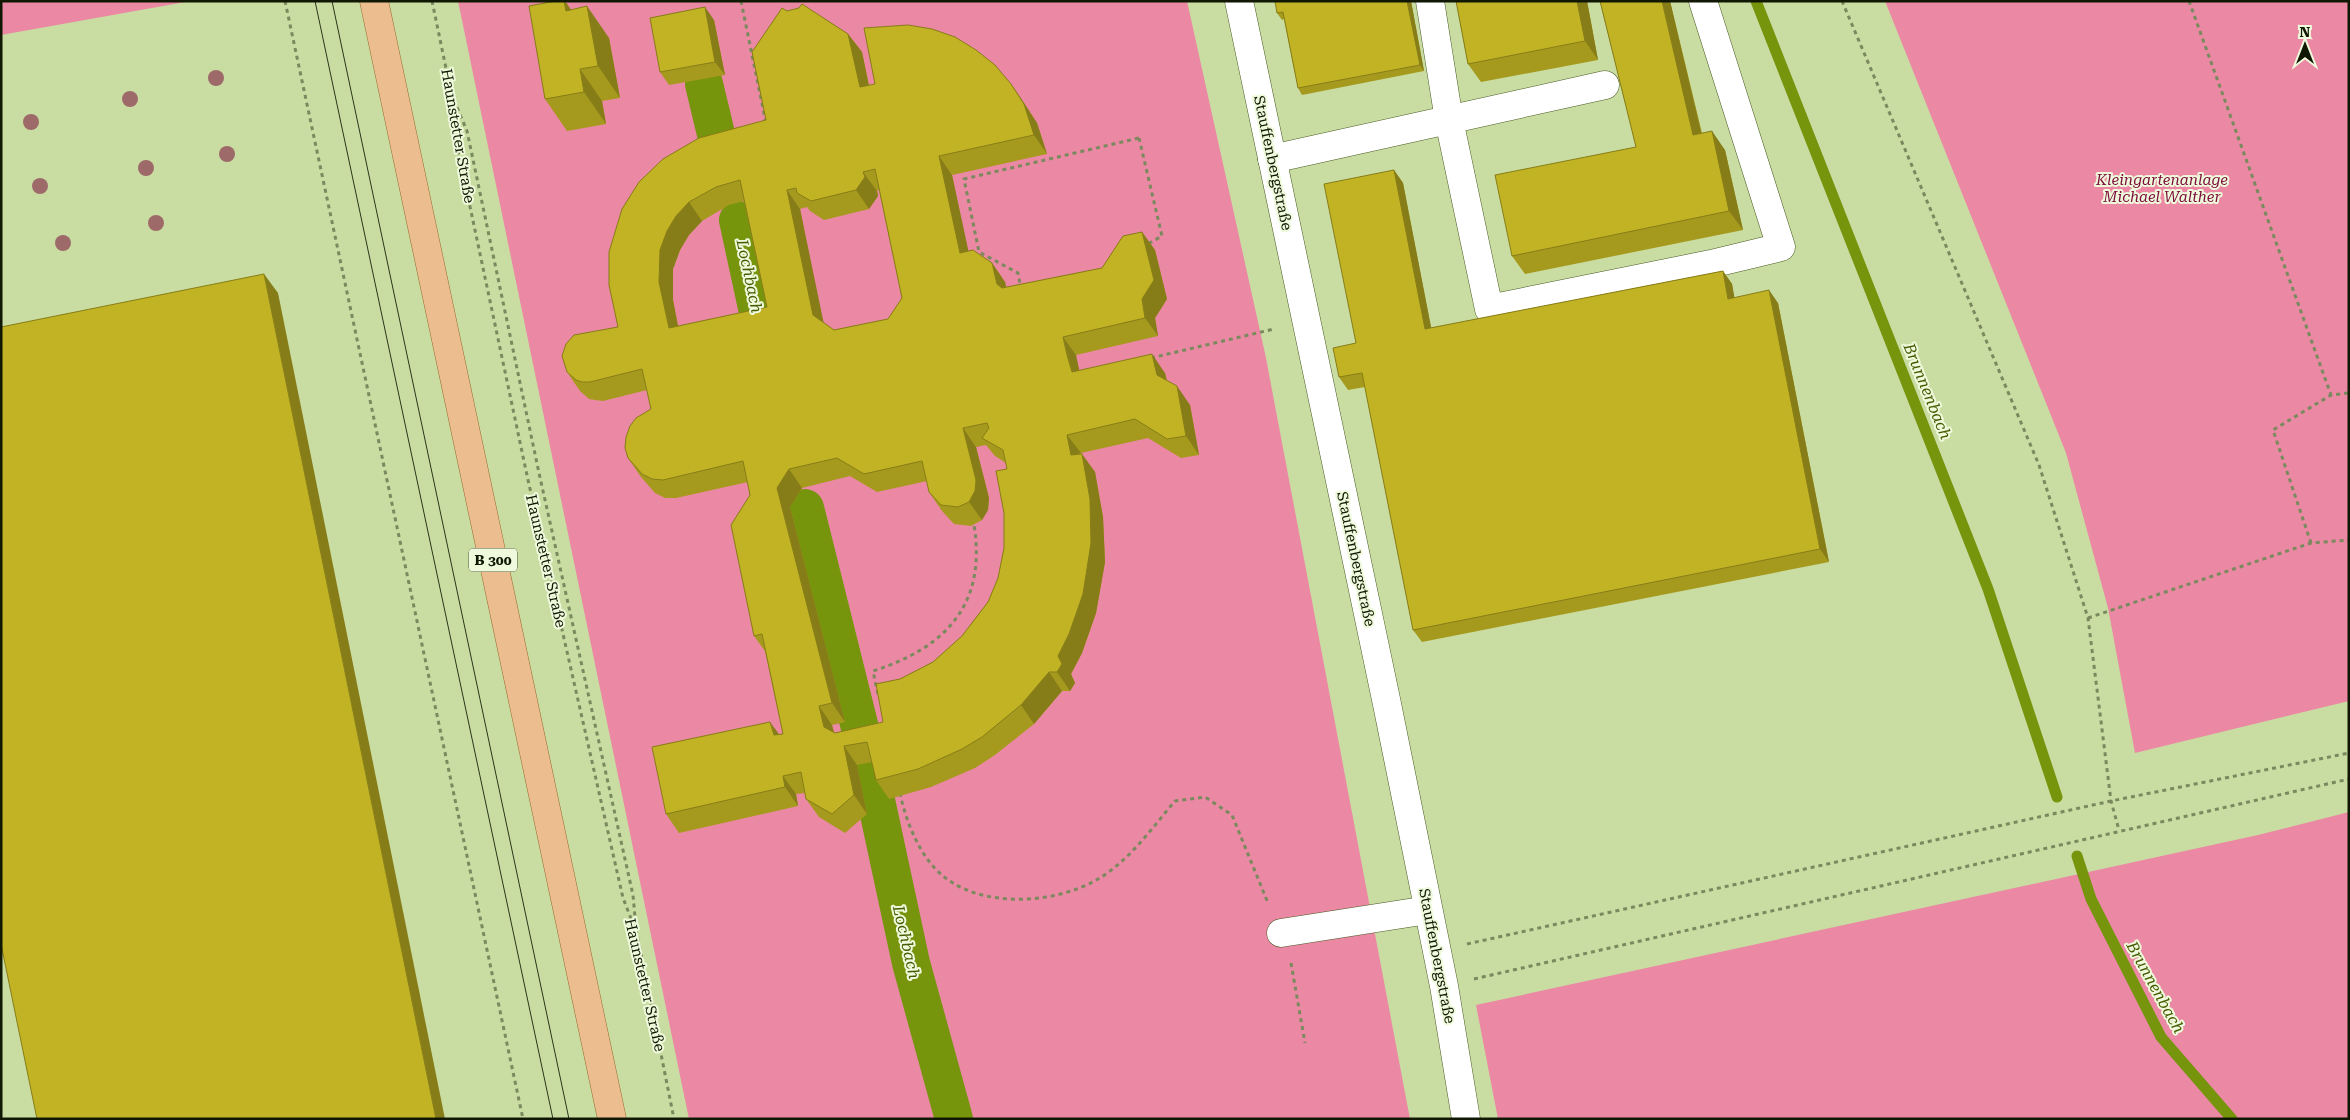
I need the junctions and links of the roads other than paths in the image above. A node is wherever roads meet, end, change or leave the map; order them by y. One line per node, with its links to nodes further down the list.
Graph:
1 (374, 1): 10 (main road, B 300)
2 (1239, 1): 7 (street, Stauffenbergstraße)
3 (1430, 1): 6 (street)
4 (1703, 1): 6 (street)
5 (1606, 85): 6 (street)
6 (1449, 120): 7 (street)
7 (1272, 159): 8 (street, Stauffenbergstraße)
8 (1428, 910): 9 (street); 11 (street, Stauffenbergstraße)
9 (1281, 933)
10 (612, 1119)
11 (1466, 1119)

